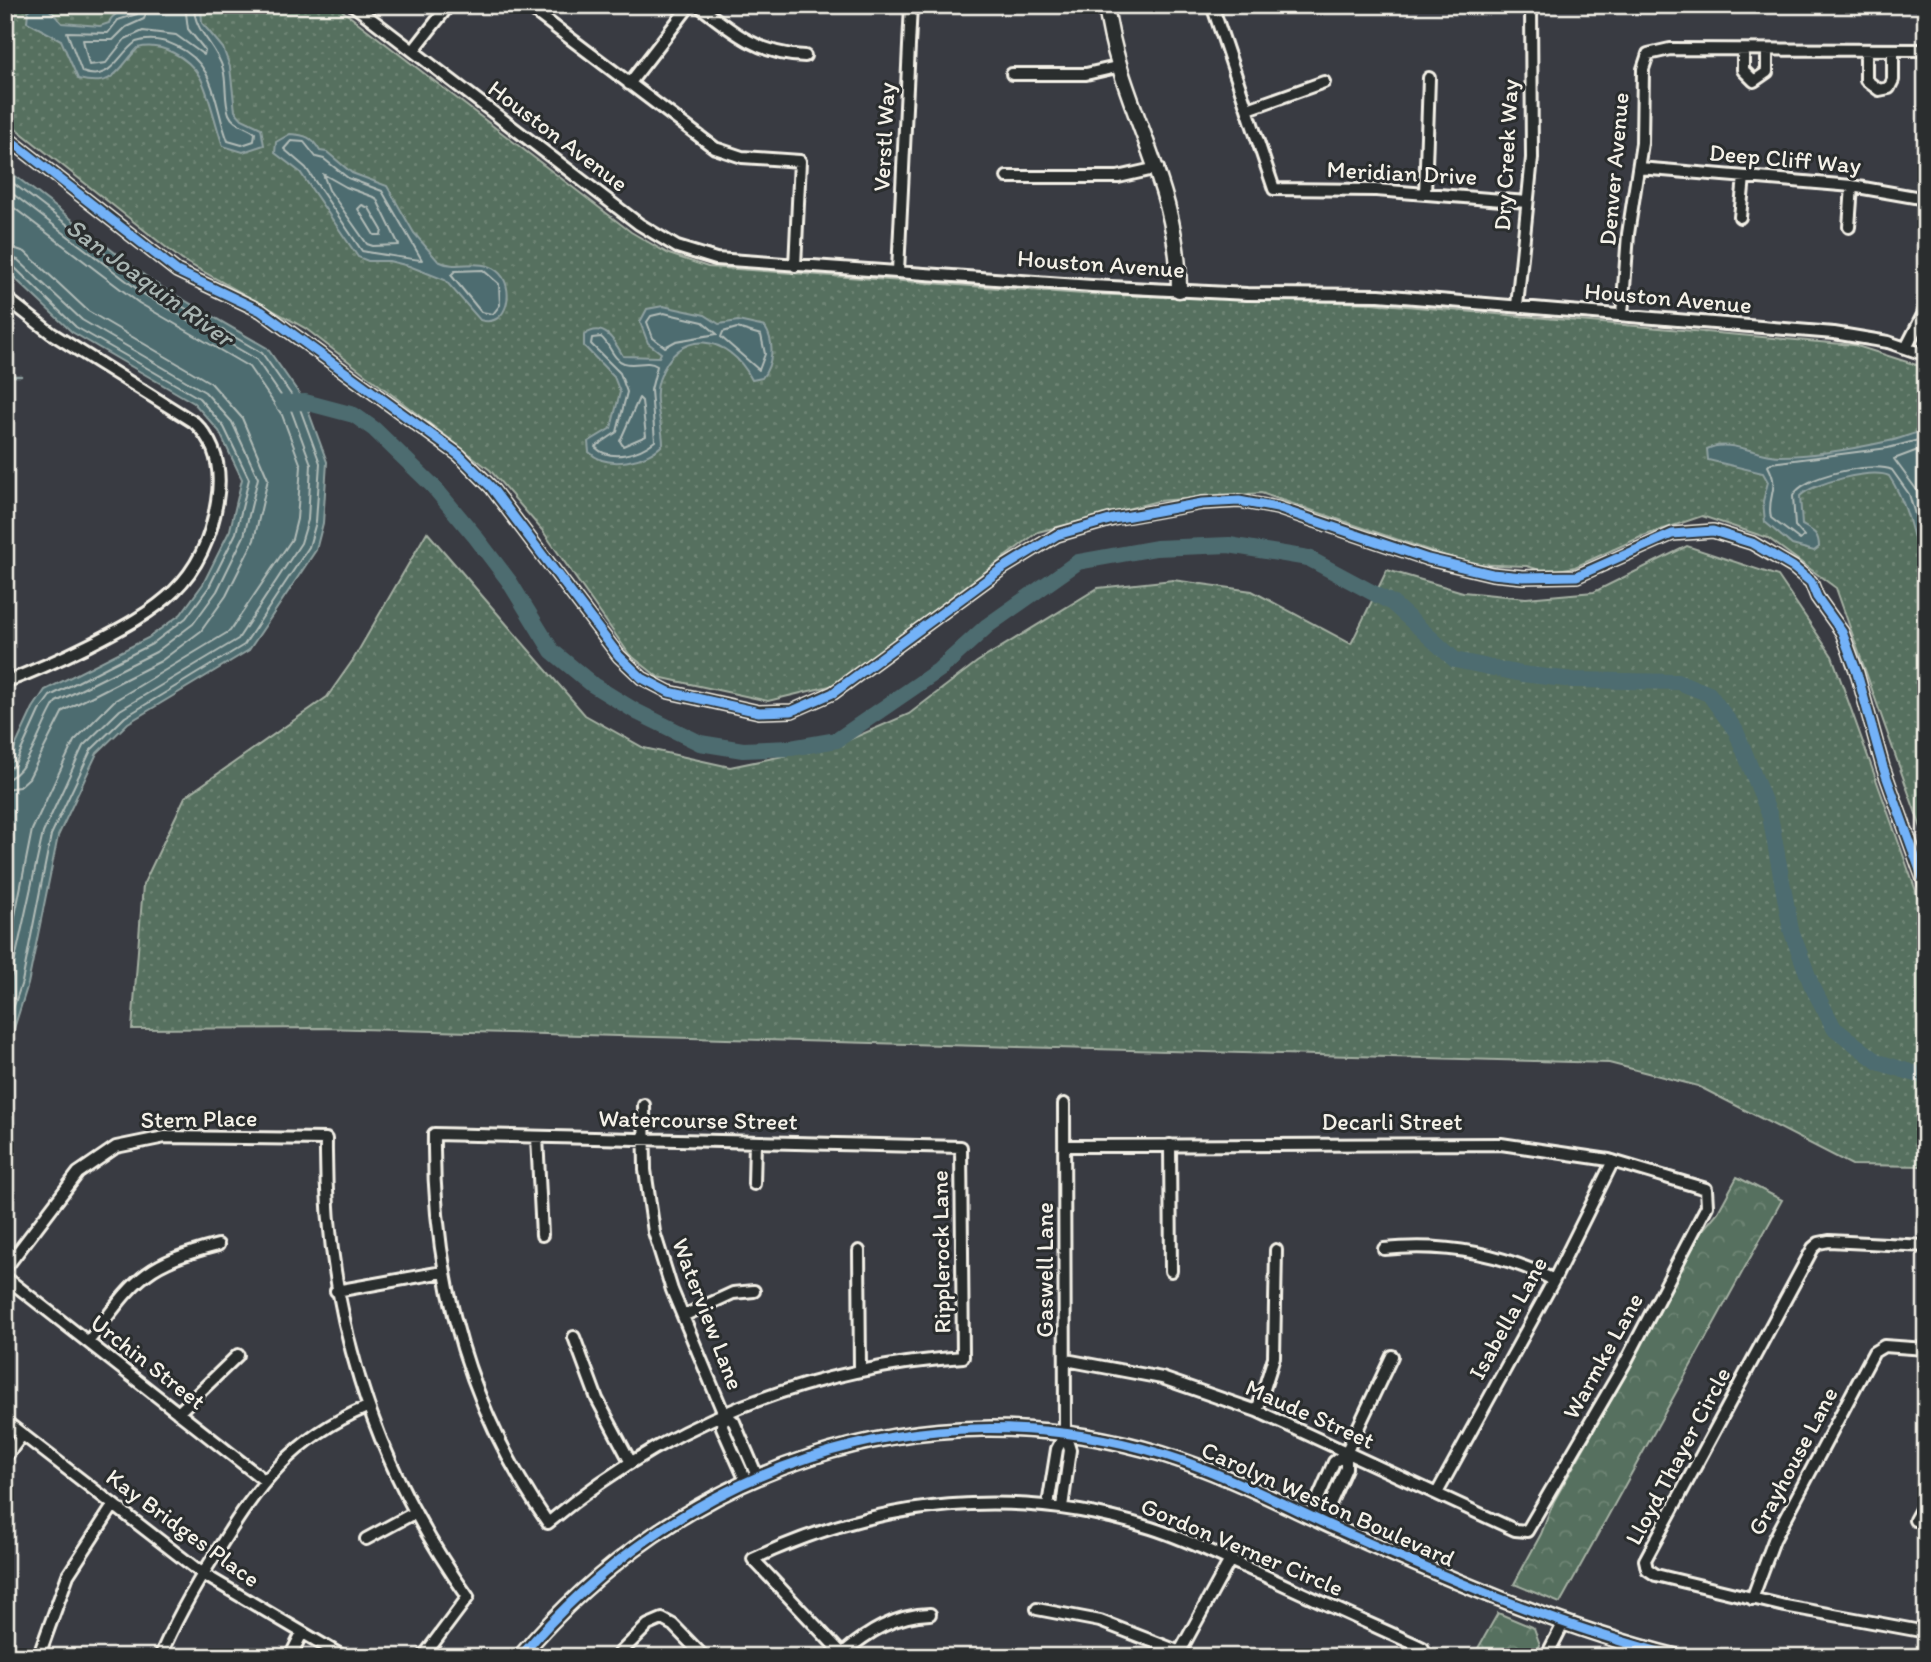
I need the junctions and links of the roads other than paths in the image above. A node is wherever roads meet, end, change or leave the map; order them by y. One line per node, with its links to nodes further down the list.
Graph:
1 (353, 5): 13 (street, Houston Avenue)
2 (449, 5): 13 (street)
3 (526, 5): 21 (street)
4 (690, 5): 21 (street)
5 (698, 5): 16 (street)
6 (911, 5): 35 (street, Verstl Way)
7 (1106, 5): 17 (street)
8 (1212, 5): 22 (street)
9 (1531, 5): 31 (street, Dry Creek Way)
10 (1743, 50): 11 (street, Denver Avenue); 11 (street); 25 (street, Denver Avenue)
11 (1768, 50): 14 (street, Denver Avenue)
12 (1926, 50): 15 (street, Denver Avenue)
13 (413, 51): 34 (street, Houston Avenue)
14 (1866, 51): 15 (street, Denver Avenue); 15 (street)
15 (1894, 51)
16 (805, 56)
17 (1121, 66): 18 (street); 24 (street)
18 (1012, 74)
19 (1429, 78): 29 (street)
20 (1324, 82): 22 (street)
21 (629, 84): 34 (street)
22 (1248, 109): 29 (street, Meridian Drive)
23 (5, 136): 44 (street)
24 (1158, 168): 26 (street); 36 (street)
25 (1639, 168): 27 (street, Deep Cliff Way); 40 (street, Denver Avenue)
26 (1007, 177)
27 (1744, 177): 28 (street, Deep Cliff Way); 32 (street)
28 (1852, 186): 30 (street, Deep Cliff Way); 33 (street)
29 (1425, 194): 31 (street, Meridian Drive)
30 (1926, 199)
31 (1527, 202): 38 (street, Dry Creek Way)
32 (1740, 217)
33 (1849, 227)
34 (795, 266): 35 (street, Houston Avenue)
35 (898, 271): 36 (street, Houston Avenue)
36 (1179, 290): 38 (street, Houston Avenue)
37 (5, 297): 43 (street)
38 (1517, 306): 40 (street, Houston Avenue)
39 (1926, 309): 41 (street)
40 (1622, 315): 41 (street, Houston Avenue)
41 (1906, 348): 42 (street, Houston Avenue)
42 (1926, 355)
43 (5, 682)
44 (1926, 887)
45 (1064, 1104): 51 (street, Gaswell Lane)
46 (644, 1105): 48 (street, Waterview Lane)
47 (537, 1137): 48 (street, Watercourse Street); 56 (street); 64 (street, Watercourse Street)
48 (644, 1140): 49 (street, Watercourse Street); 69 (street, Waterview Lane)
49 (755, 1142): 52 (street, Watercourse Street); 54 (street)
50 (1170, 1145): 51 (street, Decarli Street); 53 (street, Decarli Street); 63 (street)
51 (1065, 1146): 75 (street, Gaswell Lane)
52 (961, 1147): 76 (street, Ripplerock Lane)
53 (1614, 1161): 55 (street, Decarli Street); 66 (street, Isabella Lane)
54 (754, 1184)
55 (1708, 1197): 97 (street, Warmke Lane)
56 (542, 1236)
57 (218, 1245): 71 (street)
58 (1926, 1246): 101 (street, Lloyd Thayer Circle)
59 (1384, 1249): 66 (street)
60 (1276, 1250): 78 (street)
61 (859, 1251): 76 (street)
62 (5, 1269): 67 (street, Stern Place)
63 (1171, 1271)
64 (443, 1272): 67 (street); 86 (street)
65 (5, 1278): 71 (street, Urchin Street)
66 (1554, 1280): 89 (street, Isabella Lane)
67 (337, 1291): 77 (street)
68 (754, 1291): 69 (street)
69 (684, 1316): 79 (street, Waterview Lane)
70 (574, 1338): 86 (street)
71 (88, 1342): 80 (street, Urchin Street)
72 (1926, 1349): 101 (street, Grayhouse Lane)
73 (238, 1355): 80 (street)
74 (1392, 1356): 84 (street)
75 (1066, 1360): 78 (street, Maude Street); 82 (street, Gaswell Lane)
76 (860, 1369): 79 (street)
77 (367, 1407): 88 (street); 94 (street)
78 (1257, 1411): 84 (street, Maude Street)
79 (723, 1412): 86 (street); 87 (street, Waterview Lane)
80 (178, 1413): 88 (street, Urchin Street)
81 (5, 1422): 83 (street, Kay Bridges Place)
82 (1065, 1434): 87 (street, Carolyn Weston Boulevard); 91 (street, Gaswell Lane); 93 (street, Gaswell Lane); 95 (street, Carolyn Weston Boulevard)
83 (22, 1435): 85 (street); 92 (street, Kay Bridges Place)
84 (1346, 1453): 89 (street, Maude Street); 95 (street)
85 (5, 1458)
86 (630, 1461)
87 (751, 1479): 114 (street, Carolyn Weston Boulevard)
88 (264, 1480): 100 (street)
89 (1437, 1493): 97 (street, Maude Street)
90 (1926, 1500): 96 (street)
91 (1048, 1505): 93 (street, Gordon Verner Circle); 109 (street, Gordon Verner Circle)
92 (113, 1506): 100 (street, Kay Bridges Place); 108 (street)
93 (1062, 1507): 99 (street, Gordon Verner Circle)
94 (414, 1513): 98 (street); 113 (street)
95 (1316, 1519): 104 (street, Carolyn Weston Boulevard)
96 (1915, 1520)
97 (1527, 1531)
98 (366, 1539)
99 (1230, 1560): 107 (street); 117 (street, Gordon Verner Circle)
100 (203, 1574): 106 (street, Kay Bridges Place); 110 (street)
101 (1752, 1599): 105 (street, Lloyd Thayer Circle)
102 (1037, 1609): 107 (street)
103 (930, 1614): 109 (street)
104 (1564, 1622): 118 (street); 119 (street, Carolyn Weston Boulevard)
105 (1926, 1632)
106 (302, 1633): 111 (street); 112 (street, Kay Bridges Place)
107 (1178, 1654)
108 (39, 1655)
109 (843, 1655)
110 (160, 1657)
111 (290, 1657)
112 (344, 1657)
113 (423, 1657)
114 (520, 1657)
115 (616, 1657): 116 (street)
116 (704, 1657)
117 (1418, 1657)
118 (1546, 1657)
119 (1678, 1657)

